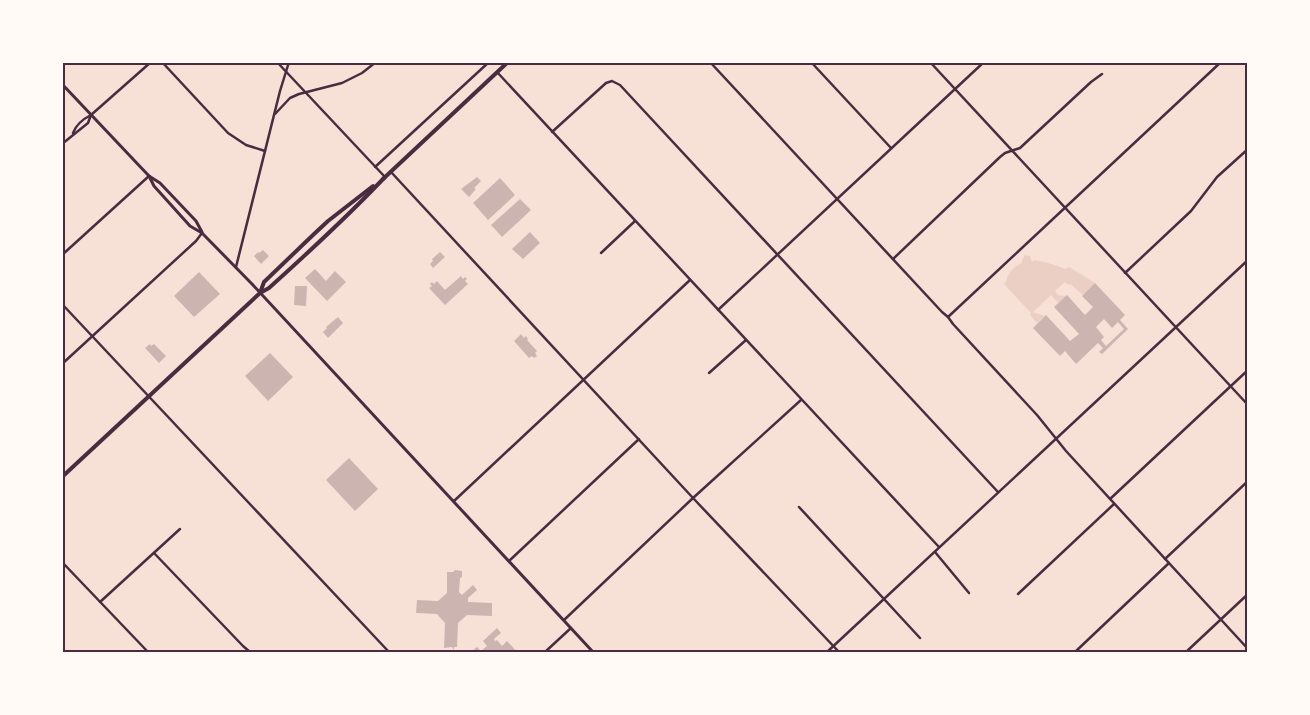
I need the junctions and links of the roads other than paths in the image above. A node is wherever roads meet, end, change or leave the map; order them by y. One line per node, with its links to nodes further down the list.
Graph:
1 (151, 62): 19 (street)
2 (162, 62): 26 (street)
3 (277, 62): 13 (street)
4 (289, 62): 13 (street)
5 (376, 62): 18 (street)
6 (489, 62): 27 (street)
7 (508, 62): 14 (main road)
8 (710, 62): 31 (street)
9 (811, 62): 23 (street)
10 (930, 62): 17 (street)
11 (984, 62): 17 (street)
12 (1221, 62): 32 (street)
13 (286, 72): 18 (street); 20 (street)
14 (497, 72): 21 (street); 28 (main road)
15 (1102, 74): 25 (street)
16 (62, 84): 19 (main road)
17 (955, 90): 23 (street); 25 (street)
18 (305, 92): 20 (street); 27 (street)
19 (91, 114): 22 (street); 29 (main road)
20 (275, 114): 26 (street)
21 (552, 132): 33 (street); 37 (street)
22 (62, 144)
23 (891, 148): 31 (street)
24 (1248, 149): 41 (street)
25 (1012, 151): 32 (street); 38 (street)
26 (265, 152): 40 (street)
27 (375, 167): 30 (street)
28 (391, 172): 30 (main road); 53 (street)
29 (149, 176): 34 (main road); 34 (main road); 36 (street)
30 (384, 178): 43 (main road); 43 (main road)
31 (836, 199): 37 (street); 38 (street)
32 (1065, 208): 41 (street); 46 (street)
33 (635, 221): 35 (street); 42 (street)
34 (202, 233): 40 (main road); 48 (street)
35 (601, 253)
36 (62, 255)
37 (777, 255): 45 (street); 62 (street)
38 (892, 259): 46 (street)
39 (1248, 260): 47 (street)
40 (236, 268): 43 (main road)
41 (1125, 272): 47 (street)
42 (690, 280): 45 (street); 53 (street)
43 (260, 293): 55 (main road); 65 (main road)
44 (62, 304): 48 (street)
45 (718, 310): 49 (street)
46 (948, 317): 59 (street)
47 (1176, 327): 54 (street); 59 (street)
48 (93, 336): 50 (street); 55 (street)
49 (746, 340): 52 (street); 56 (street)
50 (62, 364)
51 (1248, 370): 54 (street)
52 (709, 374)
53 (584, 379): 58 (street); 65 (street)
54 (1231, 386): 57 (street); 64 (street)
55 (149, 397): 60 (main road); 89 (street)
56 (801, 400): 63 (street); 69 (street)
57 (1248, 405)
58 (639, 439): 63 (street); 74 (street)
59 (1055, 439): 62 (street); 64 (street)
60 (62, 477)
61 (1248, 481): 72 (street)
62 (998, 492): 69 (street)
63 (693, 498): 81 (street); 85 (street)
64 (1110, 499): 66 (street)
65 (454, 501): 74 (main road)
66 (1114, 504): 72 (street); 77 (street)
67 (798, 507): 79 (street)
68 (180, 528): 71 (street)
69 (938, 547): 70 (street)
70 (934, 552): 76 (street); 79 (street)
71 (154, 553): 80 (street); 88 (street)
72 (1165, 559): 75 (street)
73 (62, 562): 80 (street)
74 (509, 562): 81 (main road)
75 (1169, 563): 82 (street); 94 (street)
76 (969, 593)
77 (1018, 594)
78 (1248, 594): 82 (street)
79 (884, 599): 84 (street); 85 (street)
80 (100, 602): 87 (street)
81 (564, 620): 83 (main road)
82 (1220, 620): 86 (street); 95 (street)
83 (571, 628): 90 (street); 91 (main road)
84 (920, 638)
85 (833, 647): 92 (street); 93 (street)
86 (1248, 649)
87 (148, 652)
88 (250, 652)
89 (389, 652)
90 (545, 652)
91 (593, 652)
92 (827, 652)
93 (838, 652)
94 (1075, 652)
95 (1186, 652)

